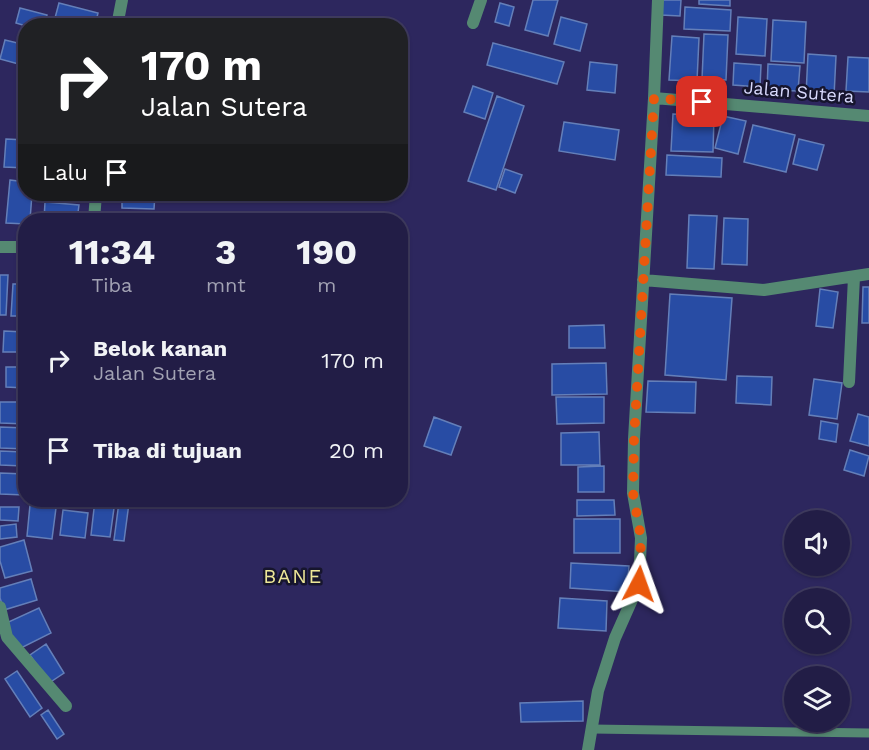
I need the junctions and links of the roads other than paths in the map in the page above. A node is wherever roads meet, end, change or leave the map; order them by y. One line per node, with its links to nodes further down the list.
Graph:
1 (122, 0): 4 (street)
2 (481, 0): 5 (street)
3 (658, 0): 6 (street)
4 (119, 18)
5 (473, 23)
6 (654, 98): 7 (street, Jalan Sutera); 12 (street)
7 (869, 116)
8 (0, 247): 9 (street)
9 (18, 247)
10 (869, 274): 11 (street)
11 (854, 277): 12 (street); 13 (street)
12 (644, 280): 16 (street)
13 (849, 382)
14 (0, 607): 15 (street)
15 (66, 706)
16 (592, 729): 17 (lane); 18 (street)
17 (869, 733)
18 (588, 750)

